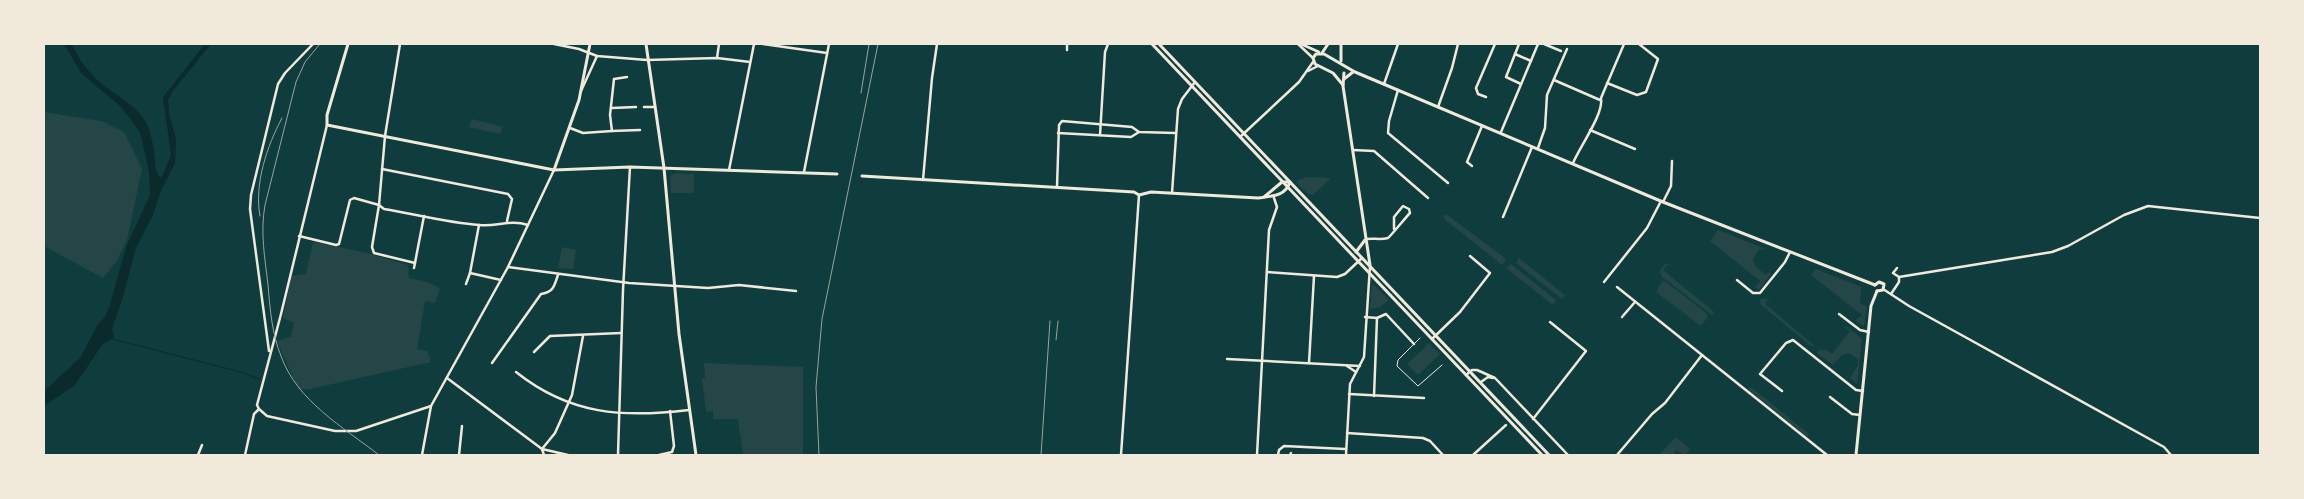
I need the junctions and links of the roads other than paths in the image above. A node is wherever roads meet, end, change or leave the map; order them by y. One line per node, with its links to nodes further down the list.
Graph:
1 (313, 44): 161 (street)
2 (348, 44): 67 (street)
3 (400, 44): 80 (street)
4 (554, 44): 33 (street)
5 (590, 44): 33 (street)
6 (646, 44): 39 (street)
7 (720, 44): 38 (street)
8 (754, 44): 42 (street)
9 (763, 44): 34 (street)
10 (829, 44): 34 (street)
11 (937, 44): 97 (street)
12 (1067, 44): 30 (street)
13 (1108, 44): 68 (street)
14 (1152, 44): 57 (street)
15 (1159, 44): 52 (street)
16 (1299, 44): 35 (street); 40 (street)
17 (1328, 44): 35 (street)
18 (1340, 44): 43 (street)
19 (1398, 44): 54 (street)
20 (1458, 44): 65 (street)
21 (1495, 44): 60 (street)
22 (1519, 44): 36 (street)
23 (1538, 44): 41 (street)
24 (1544, 44): 32 (street)
25 (1617, 44): 27 (street)
26 (1638, 44): 28 (street)
27 (1622, 46): 53 (street)
28 (1646, 48): 31 (street); 53 (street)
29 (1566, 49): 51 (street)
30 (1066, 50)
31 (1652, 50)
32 (1561, 51)
33 (588, 52): 37 (street); 59 (street)
34 (827, 53): 94 (street)
35 (1320, 53): 40 (street); 43 (street)
36 (1515, 54): 41 (street); 55 (street)
37 (597, 56): 39 (street); 59 (street)
38 (717, 58): 39 (street); 42 (street)
39 (647, 60): 64 (street)
40 (1313, 60): 44 (street); 45 (street)
41 (1531, 61): 55 (street)
42 (750, 62): 93 (street)
43 (1343, 63): 46 (street); 47 (street)
44 (1318, 66): 45 (street); 48 (street)
45 (1307, 72): 78 (street)
46 (1354, 72): 47 (street); 50 (street); 54 (street)
47 (1344, 73): 48 (street); 50 (street)
48 (1336, 75): 56 (street)
49 (627, 77): 66 (street)
50 (1344, 80): 56 (street)
51 (1554, 80): 61 (street); 83 (street)
52 (1195, 82): 57 (street); 78 (street)
53 (1607, 83): 61 (street)
54 (1384, 84): 58 (street)
55 (1521, 84): 75 (street)
56 (1343, 85): 85 (street)
57 (1193, 87): 77 (street); 81 (street)
58 (1398, 90): 65 (street); 100 (street)
59 (581, 92): 70 (street)
60 (1486, 97)
61 (1600, 100): 72 (street)
62 (636, 107): 66 (street)
63 (644, 107): 64 (street)
64 (655, 107): 90 (street)
65 (1438, 107): 69 (street)
66 (612, 108): 73 (street)
67 (327, 124): 80 (street); 117 (street)
68 (1101, 125): 74 (street); 76 (street); 79 (street)
69 (1483, 125): 75 (street); 88 (street)
70 (570, 128): 73 (street); 92 (street)
71 (640, 130): 73 (street)
72 (1590, 130): 84 (street); 87 (street)
73 (612, 131)
74 (1139, 132): 77 (street); 79 (street)
75 (1500, 132): 82 (street)
76 (1058, 133): 79 (street); 101 (street)
77 (1175, 134): 103 (street)
78 (1244, 134): 81 (street); 99 (street)
79 (1100, 135)
80 (385, 136): 91 (street); 92 (street)
81 (1240, 137): 98 (street)
82 (1533, 146): 83 (street); 111 (street)
83 (1538, 148): 87 (street)
84 (1635, 149)
85 (1352, 150): 107 (street); 118 (street)
86 (1672, 162): 108 (street)
87 (1574, 163): 108 (street)
88 (1472, 166)
89 (630, 167): 90 (street); 92 (street); 139 (street)
90 (664, 168): 93 (street); 142 (street)
91 (382, 169): 109 (street); 113 (street)
92 (554, 170): 114 (street)
93 (729, 170): 94 (street)
94 (804, 172): 95 (street)
95 (836, 174)
96 (862, 176): 97 (street)
97 (923, 180): 101 (street)
98 (1282, 182): 99 (street); 102 (street); 105 (street)
99 (1290, 182): 102 (street); 119 (street)
100 (1448, 183)
101 (1057, 188): 104 (street)
102 (1288, 188): 106 (street); 124 (street)
103 (1172, 193): 104 (street); 105 (street)
104 (1139, 195): 209 (street)
105 (1264, 197): 106 (street)
106 (1274, 198): 130 (street)
107 (1428, 198)
108 (1662, 201): 120 (street); 138 (street)
109 (379, 205): 110 (street); 117 (street); 125 (street)
110 (424, 216): 115 (street); 125 (street)
111 (1503, 217)
112 (2260, 218): 135 (street)
113 (508, 221): 114 (street); 115 (street)
114 (528, 225): 127 (street)
115 (479, 226): 131 (street)
116 (1394, 229): 116 (street); 118 (street)
117 (299, 236): 161 (street)
118 (1366, 240): 119 (street); 121 (street)
119 (1356, 252): 123 (street); 124 (street)
120 (1790, 252): 137 (street); 141 (street)
121 (1367, 253): 123 (street); 126 (street)
122 (1470, 256): 157 (street)
123 (1362, 258): 124 (street); 126 (street)
124 (1358, 262): 133 (street); 134 (street)
125 (415, 264): 128 (street)
126 (1370, 266): 133 (street); 157 (street)
127 (508, 267): 132 (street); 136 (street)
128 (414, 268)
129 (1897, 268): 135 (street)
130 (1267, 272): 134 (street); 165 (street)
131 (470, 273): 136 (street); 140 (street)
132 (558, 274): 139 (street); 166 (street)
133 (1369, 274): 150 (street); 159 (street)
134 (1314, 276): 167 (street)
135 (1899, 277): 147 (street)
136 (501, 280): 174 (street)
137 (1737, 280)
138 (1604, 282)
139 (624, 283): 142 (street); 155 (street)
140 (466, 284)
141 (1874, 285): 144 (street); 145 (street)
142 (673, 286): 146 (street); 187 (street)
143 (1616, 287): 148 (street)
144 (1884, 289): 145 (street); 147 (street)
145 (1877, 291): 154 (street)
146 (796, 292)
147 (1892, 294): 222 (street)
148 (1635, 302): 151 (street); 163 (street)
149 (1839, 314): 154 (street)
150 (1366, 317): 152 (street); 170 (street)
151 (1622, 317)
152 (1377, 318): 160 (street); 181 (street)
153 (1550, 322): 191 (street)
154 (1869, 332): 179 (street)
155 (621, 333): 156 (street); 189 (street)
156 (583, 336): 162 (street); 184 (street)
157 (1435, 336): 159 (street); 173 (street)
158 (1420, 338): 160 (lane)
159 (1432, 339): 173 (street)
160 (1414, 344): 169 (lane)
161 (270, 352): 186 (street)
162 (534, 352)
163 (1702, 356): 199 (street); 220 (street)
164 (1227, 359): 165 (street)
165 (1262, 361): 167 (street); 210 (street)
166 (492, 363)
167 (1309, 363): 168 (street)
168 (1345, 365): 170 (street); 172 (street)
169 (1442, 365)
170 (1361, 366): 172 (street)
171 (516, 372): 184 (street)
172 (1356, 372): 180 (street)
173 (1468, 373): 175 (street); 176 (street); 177 (street)
174 (447, 378): 185 (street); 196 (street)
175 (1495, 378): 176 (street); 191 (street)
176 (1480, 383): 177 (street); 198 (street)
177 (1477, 386): 215 (street)
178 (1782, 391): 179 (street)
179 (1863, 391): 190 (street)
180 (1349, 394): 181 (street); 194 (street)
181 (1374, 396): 183 (street)
182 (1830, 397): 190 (street)
183 (1424, 398)
184 (568, 404): 189 (street); 196 (street)
185 (431, 406): 186 (street); 202 (street)
186 (259, 409): 201 (street)
187 (689, 410): 188 (street); 208 (street)
188 (670, 411): 189 (street); 207 (street)
189 (619, 413): 206 (street)
190 (1860, 415): 221 (street)
191 (1533, 419): 217 (street)
192 (1506, 425): 214 (street)
193 (462, 426): 203 (street)
194 (1347, 433): 197 (street); 213 (street)
195 (202, 445): 200 (street)
196 (542, 449): 204 (street); 205 (street)
197 (1346, 449): 211 (street); 212 (street)
198 (1545, 451): 215 (street); 216 (street)
199 (1620, 451): 218 (street); 219 (street)
200 (198, 455)
201 (245, 455)
202 (422, 455)
203 (459, 455)
204 (544, 455)
205 (568, 455)
206 (618, 455)
207 (659, 455)
208 (696, 455)
209 (1121, 455)
210 (1257, 455)
211 (1278, 455)
212 (1346, 455)
213 (1443, 455)
214 (1473, 455)
215 (1541, 455)
216 (1549, 455)
217 (1568, 455)
218 (1617, 455)
219 (1625, 455)
220 (1827, 455)
221 (1856, 455)
222 (2171, 455)

